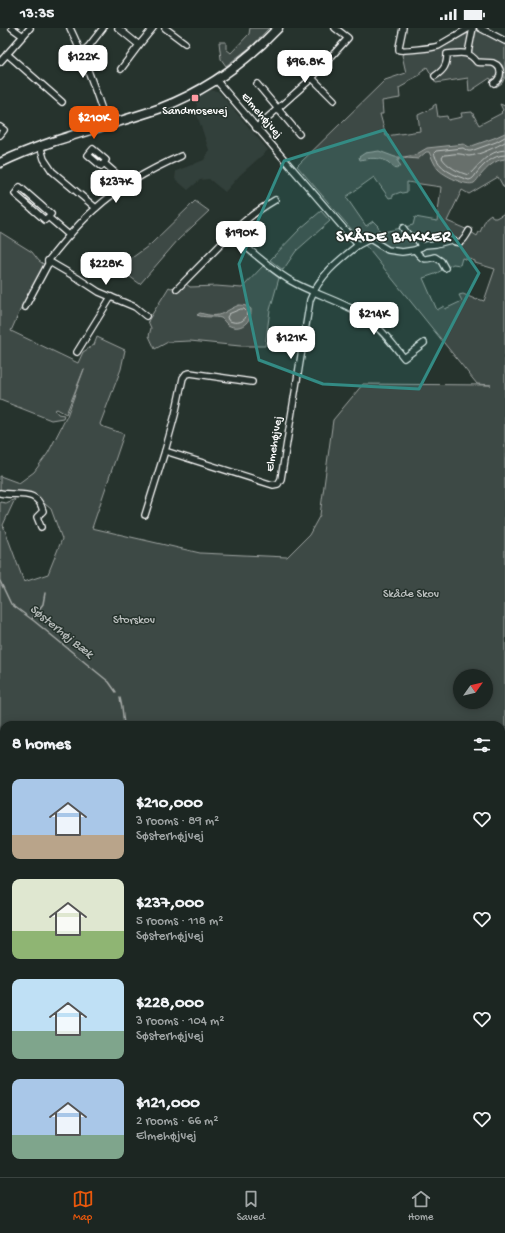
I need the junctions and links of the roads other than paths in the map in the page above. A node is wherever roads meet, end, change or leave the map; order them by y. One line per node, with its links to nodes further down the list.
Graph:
1 (12, 28): 14 (street)
2 (30, 28): 14 (street)
3 (70, 28): 18 (street)
4 (103, 28): 18 (street)
5 (118, 28): 17 (street)
6 (153, 28): 17 (street)
7 (165, 28): 16 (street)
8 (278, 28): 26 (street)
9 (336, 28): 25 (street)
10 (403, 28): 11 (street)
11 (469, 28)
12 (474, 28): 19 (street)
13 (480, 28): 15 (street)
14 (23, 36): 20 (street)
15 (505, 41)
16 (185, 43)
17 (139, 45): 23 (street)
18 (82, 52): 32 (street)
19 (468, 53): 24 (street); 27 (street)
20 (7, 54): 22 (street); 30 (street)
21 (289, 55): 25 (street)
22 (0, 62)
23 (121, 69)
24 (435, 76)
25 (312, 78): 29 (street); 31 (street)
26 (216, 80): 32 (street); 34 (street, Elmehøjvej)
27 (494, 83)
28 (257, 84): 31 (street)
29 (334, 100)
30 (62, 102)
31 (278, 109): 34 (street); 35 (street)
32 (107, 124): 37 (street)
33 (0, 127): 36 (street)
34 (256, 128): 49 (street, Elmehøjvej)
35 (299, 134)
36 (0, 135)
37 (40, 146): 39 (street); 43 (street)
38 (181, 156): 41 (street)
39 (0, 163)
40 (104, 163): 41 (street)
41 (128, 184): 43 (street)
42 (274, 200): 47 (street)
43 (96, 208): 48 (street)
44 (48, 217): 44 (street); 48 (street)
45 (403, 228): 50 (street)
46 (469, 231): 50 (street)
47 (231, 234): 53 (street); 54 (street)
48 (69, 235): 51 (street)
49 (358, 245): 50 (street); 54 (street, Elmehøjvej)
50 (418, 249): 52 (street)
51 (48, 261): 55 (street); 56 (street)
52 (445, 268)
53 (177, 289)
54 (313, 291): 58 (street); 61 (street, Elmehøjvej)
55 (111, 297): 57 (street); 59 (street)
56 (25, 307)
57 (146, 316)
58 (424, 343)
59 (77, 352)
60 (252, 382): 61 (street)
61 (165, 451): 63 (street)
62 (0, 493): 64 (street)
63 (145, 515)
64 (41, 527)

